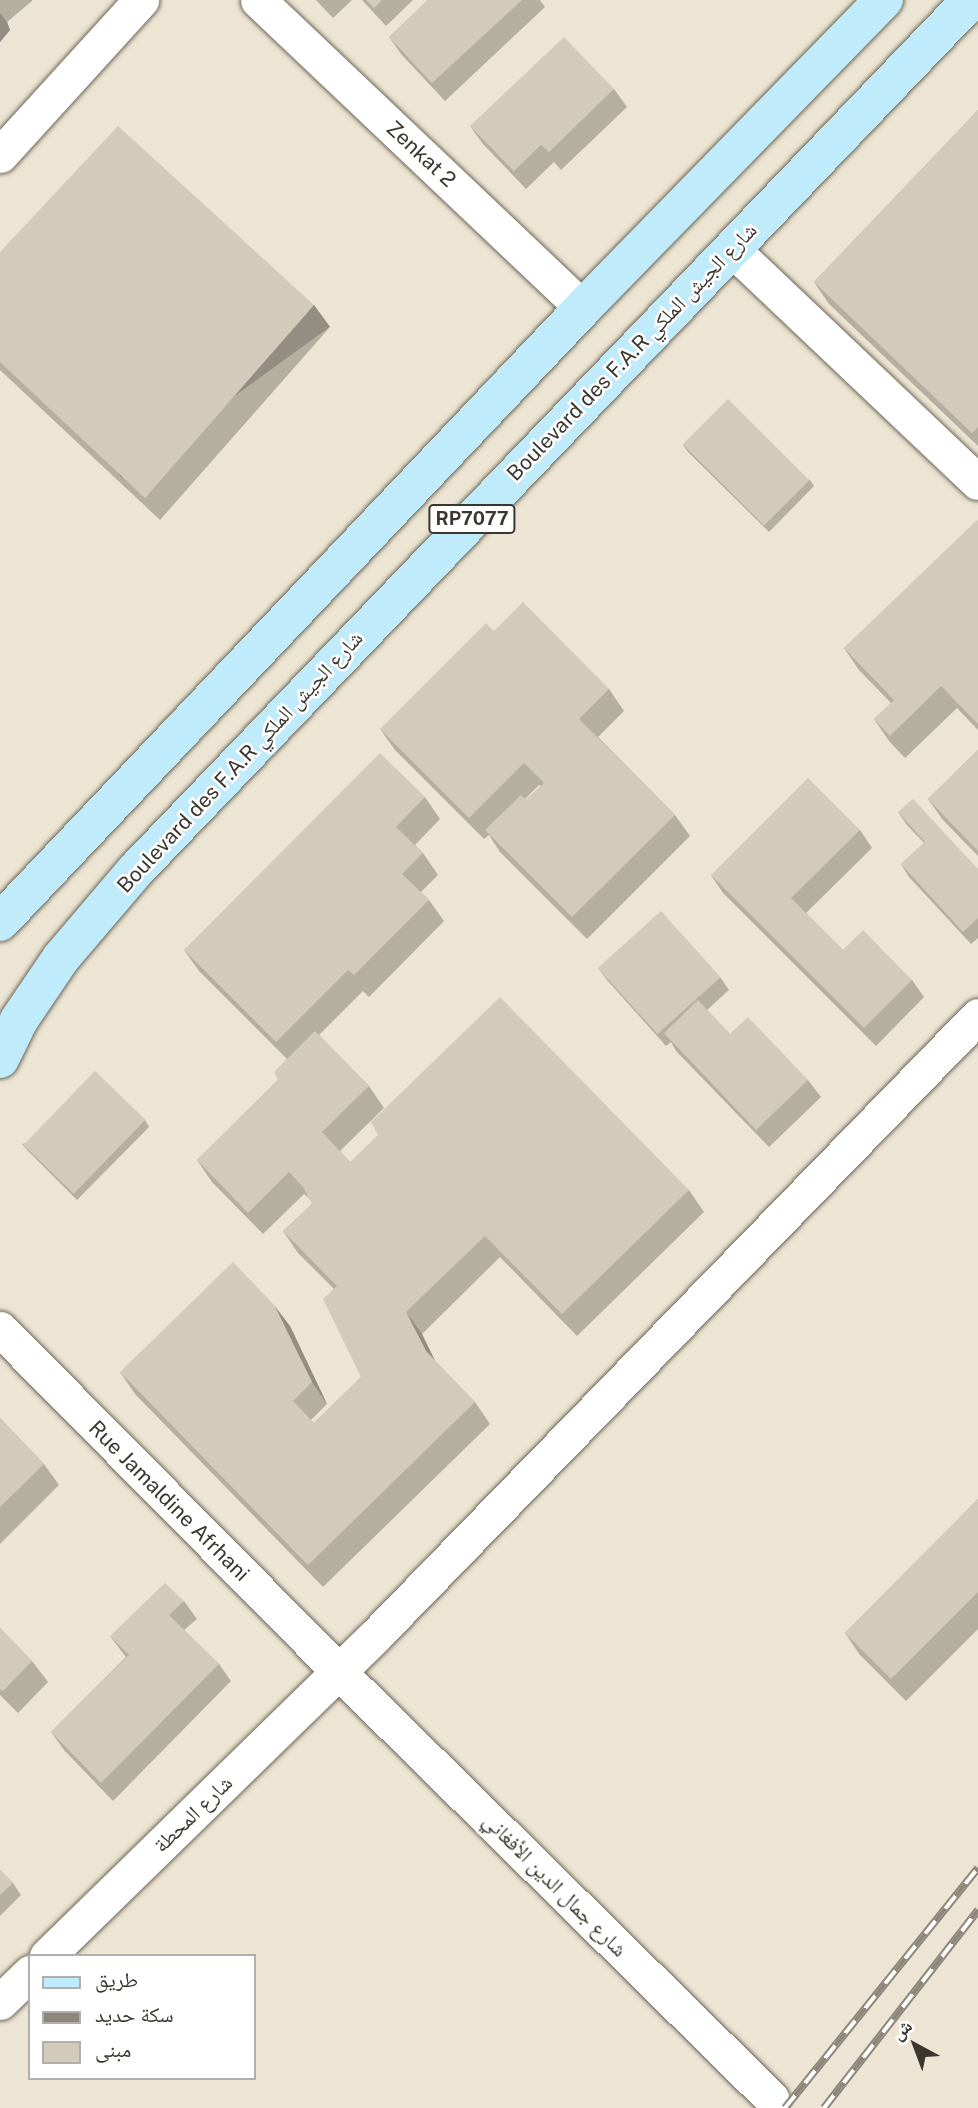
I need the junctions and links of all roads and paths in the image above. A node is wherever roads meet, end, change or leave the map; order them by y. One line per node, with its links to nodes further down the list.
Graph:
1 (141, 0): 5 (street)
2 (258, 0): 7 (street, Zenkat 2)
3 (884, 0): 7 (main road, RP7077)
4 (971, 0): 6 (main road, Boulevard des F.A.R شارع الجيش الملكي / RP7077)
5 (0, 155)
6 (731, 248): 8 (street); 11 (main road, Boulevard des F.A.R شارع الجيش الملكي / RP7077)
7 (583, 308): 9 (main road, RP7077)
8 (978, 482)
9 (0, 922)
10 (978, 1016): 13 (street, شارع المحطة)
11 (0, 1059)
12 (0, 1329): 13 (street, Rue Jamaldine Afrhani)
13 (339, 1672): 14 (street, شارع المحطة); 17 (street, شارع جمال الدين الأفغاني)
14 (49, 1954)
15 (28, 1975): 16 (street)
16 (0, 2002)
17 (771, 2098)

